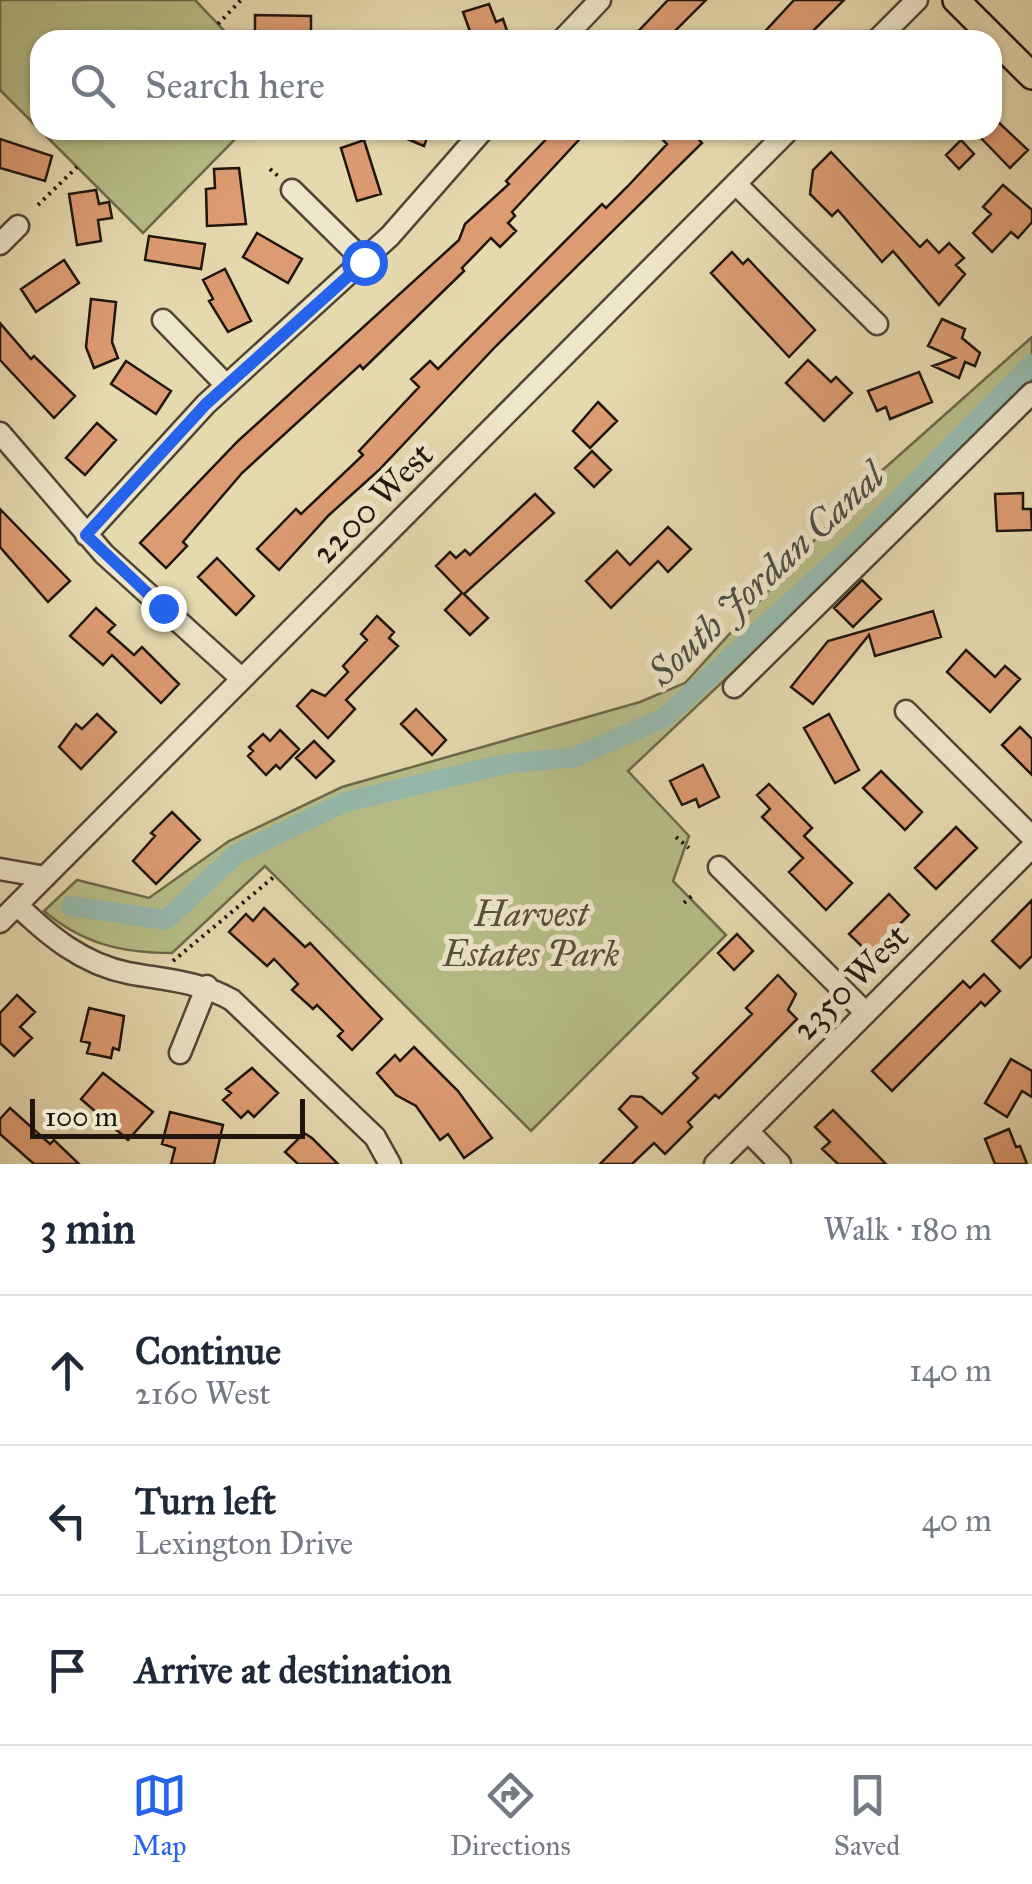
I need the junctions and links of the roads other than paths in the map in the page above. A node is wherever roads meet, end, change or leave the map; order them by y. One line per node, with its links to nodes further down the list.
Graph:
1 (600, 0): 4 (street)
2 (917, 0): 5 (street)
3 (956, 0): 6 (main road)
4 (572, 30)
5 (887, 30)
6 (986, 30)
7 (1002, 46): 8 (main road)
8 (1032, 76)
9 (474, 140): 15 (street)
10 (779, 140): 11 (street, 2200 West)
11 (736, 184): 17 (street); 22 (street, 2200 West)
12 (292, 190): 15 (street)
13 (18, 226): 14 (street)
14 (0, 244)
15 (364, 262): 18 (street)
16 (163, 320): 18 (street)
17 (877, 324)
18 (226, 385): 21 (street)
19 (1032, 393): 23 (street)
20 (0, 433): 21 (street)
21 (86, 535): 22 (street)
22 (242, 679): 29 (street, 2200 West)
23 (734, 686)
24 (906, 711): 25 (street)
25 (1032, 837)
26 (1032, 847): 33 (street, 2350 West)
27 (719, 868): 33 (street)
28 (0, 870): 29 (street)
29 (46, 876): 30 (street, 2200 West)
30 (17, 905): 31 (street, 2200 West); 32 (street)
31 (0, 922)
32 (207, 986): 34 (street); 36 (street)
33 (866, 1013): 35 (street, 2350 West)
34 (180, 1053)
35 (748, 1131): 37 (street, 2350 West); 38 (street)
36 (390, 1164)
37 (715, 1164)
38 (780, 1164)

